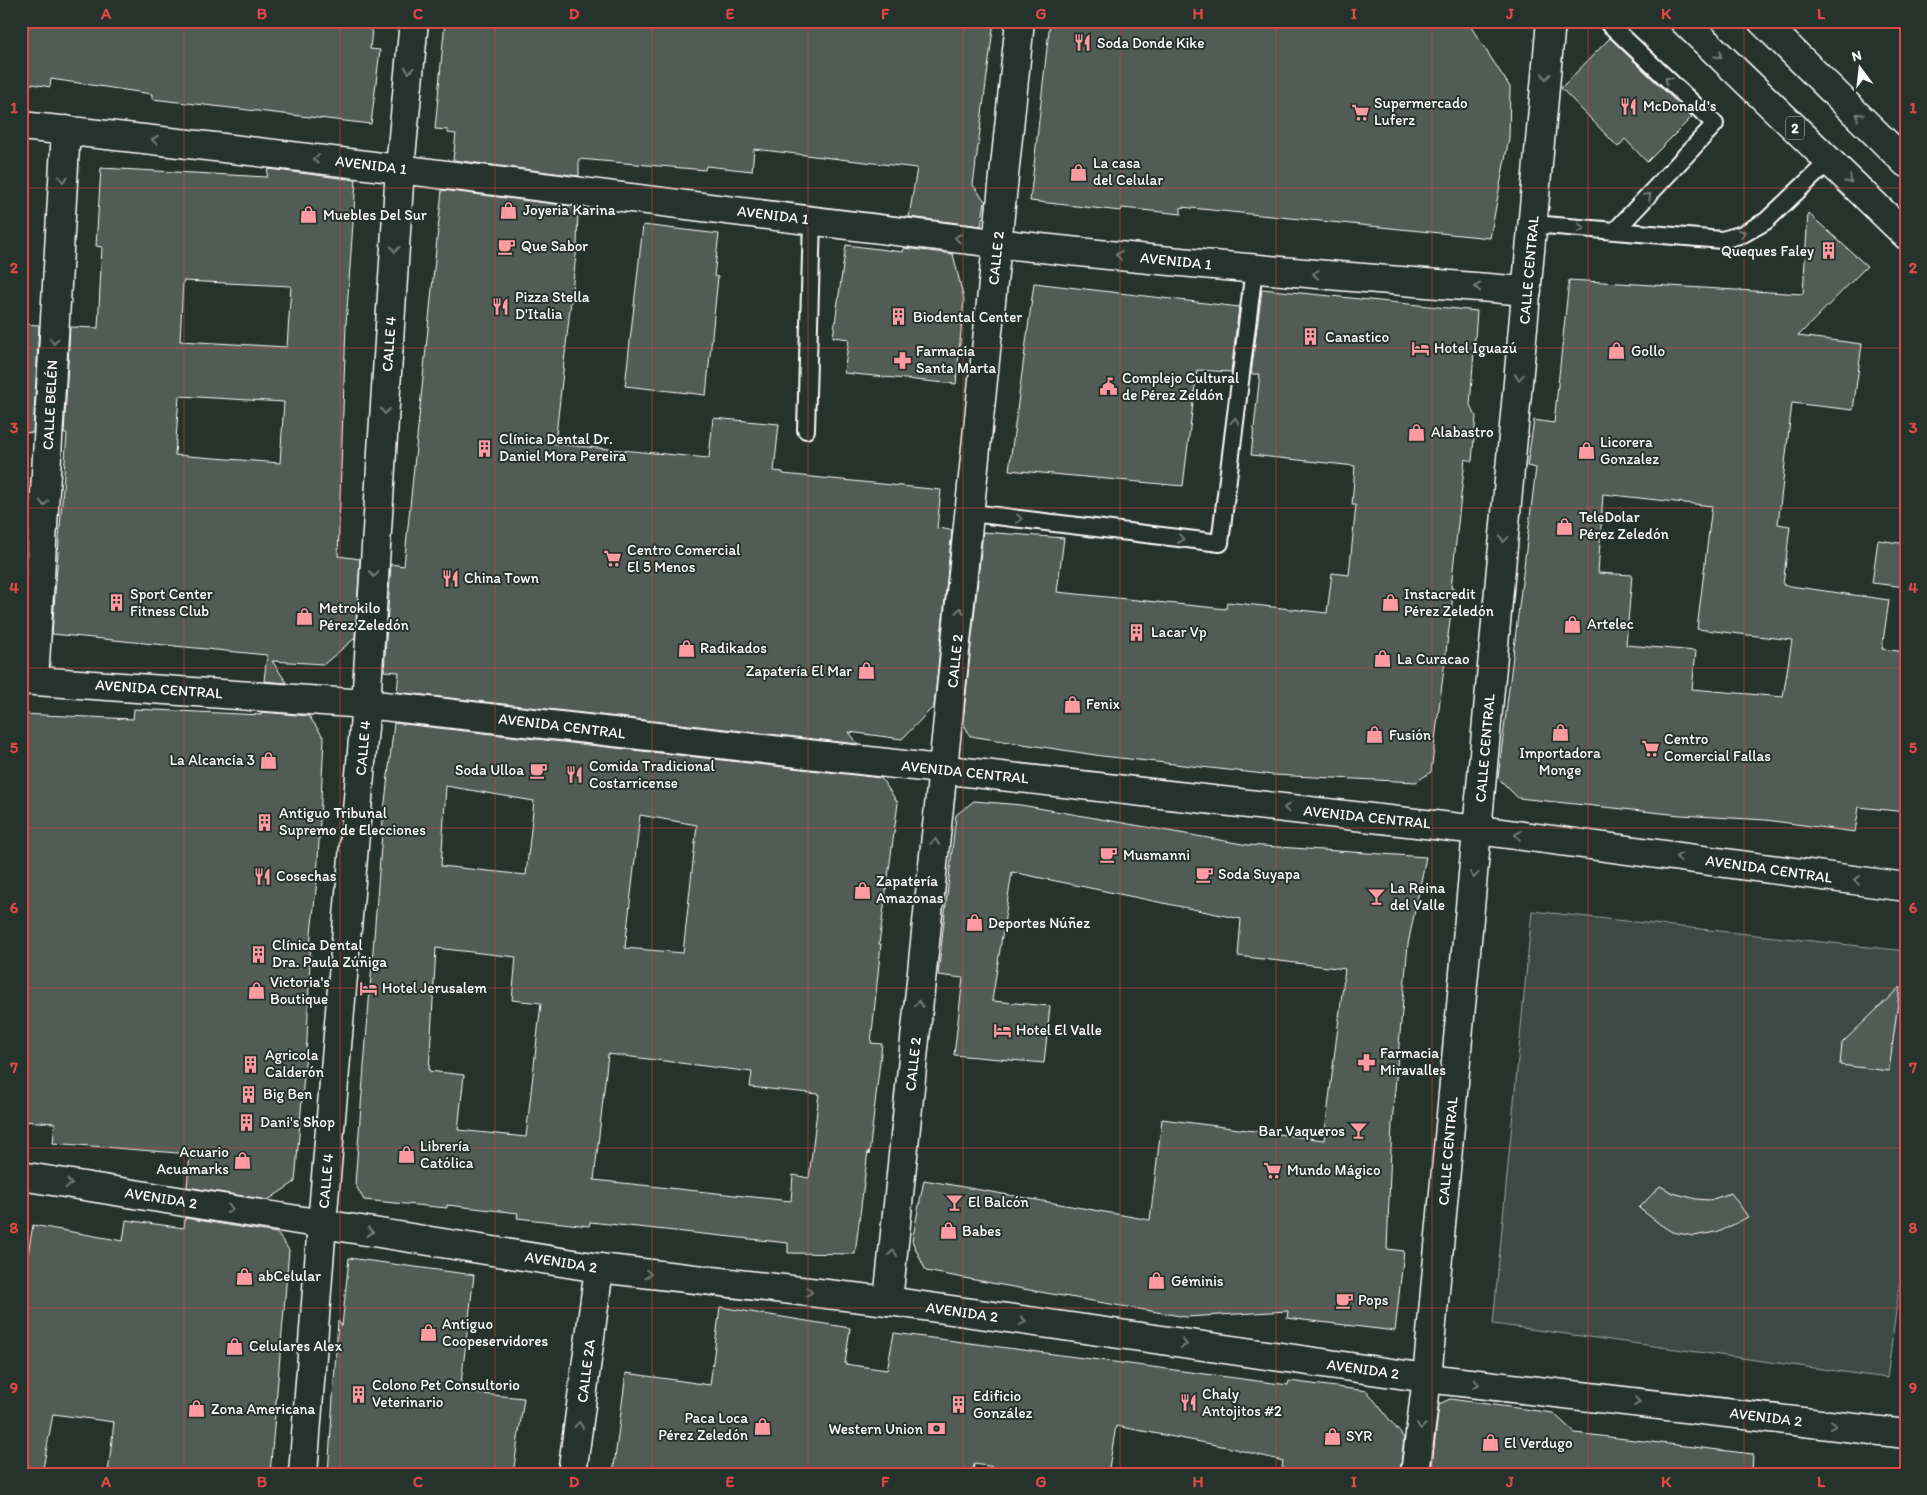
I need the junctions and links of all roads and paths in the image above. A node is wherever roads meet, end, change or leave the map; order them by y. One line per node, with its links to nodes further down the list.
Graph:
1 (414, 21): 11 (main road, CALLE 4, one-way to 11)
2 (1020, 21): 16 (main road, CALLE 2)
3 (1606, 21): 14 (lane, one-way to 3)
4 (1684, 21): 9 (main road, 2, one-way to 9)
5 (1762, 21): 10 (main road, one-way to 5)
6 (1550, 23): 13 (main road, CALLE CENTRAL, one-way to 13)
7 (21, 126): 8 (main road, AVENIDA 1)
8 (66, 130): 11 (main road, AVENIDA 1, one-way to 8); 21 (main road, CALLE BELÉN, one-way to 21)
9 (1829, 161): 14 (lane, one-way to 9); 15 (main road, 2, one-way to 15)
10 (1906, 163)
11 (400, 168): 12 (main road, AVENIDA 1); 22 (main road, CALLE 4, one-way to 22)
12 (812, 220): 16 (main road, AVENIDA 1, one-way to 12); 19 (lane)
13 (1533, 224): 14 (lane, one-way to 14); 18 (main road, CALLE CENTRAL)
14 (1615, 231)
15 (1906, 234)
16 (998, 243): 17 (main road, AVENIDA 1, one-way to 16); 20 (main road, CALLE 2)
17 (1254, 269): 18 (main road, AVENIDA 1, one-way to 17); 20 (lane, one-way to 17)
18 (1527, 291): 24 (main road, CALLE CENTRAL, one-way to 24)
19 (806, 430)
20 (971, 514): 23 (main road, CALLE 2, one-way to 20)
21 (28, 680): 22 (main road, AVENIDA CENTRAL)
22 (366, 704): 23 (main road, AVENIDA CENTRAL); 27 (main road, CALLE 4)
23 (943, 770): 24 (main road, AVENIDA CENTRAL, one-way to 23); 29 (main road, CALLE 2, one-way to 23)
24 (1478, 830): 25 (main road, AVENIDA CENTRAL, one-way to 24); 30 (main road, CALLE CENTRAL, one-way to 30)
25 (1906, 887)
26 (21, 1176): 27 (main road, AVENIDA 2, one-way to 27)
27 (322, 1224): 28 (main road, AVENIDA 2, one-way to 28); 32 (main road, CALLE 4)
28 (599, 1268): 29 (main road, AVENIDA 2, one-way to 29); 33 (main road, CALLE 2A, one-way to 28)
29 (888, 1301): 30 (main road, AVENIDA 2, one-way to 30)
30 (1427, 1378): 31 (main road, AVENIDA 2, one-way to 31); 34 (main road, CALLE CENTRAL, one-way to 34)
31 (1906, 1434)
32 (303, 1474)
33 (572, 1474)
34 (1415, 1474)

